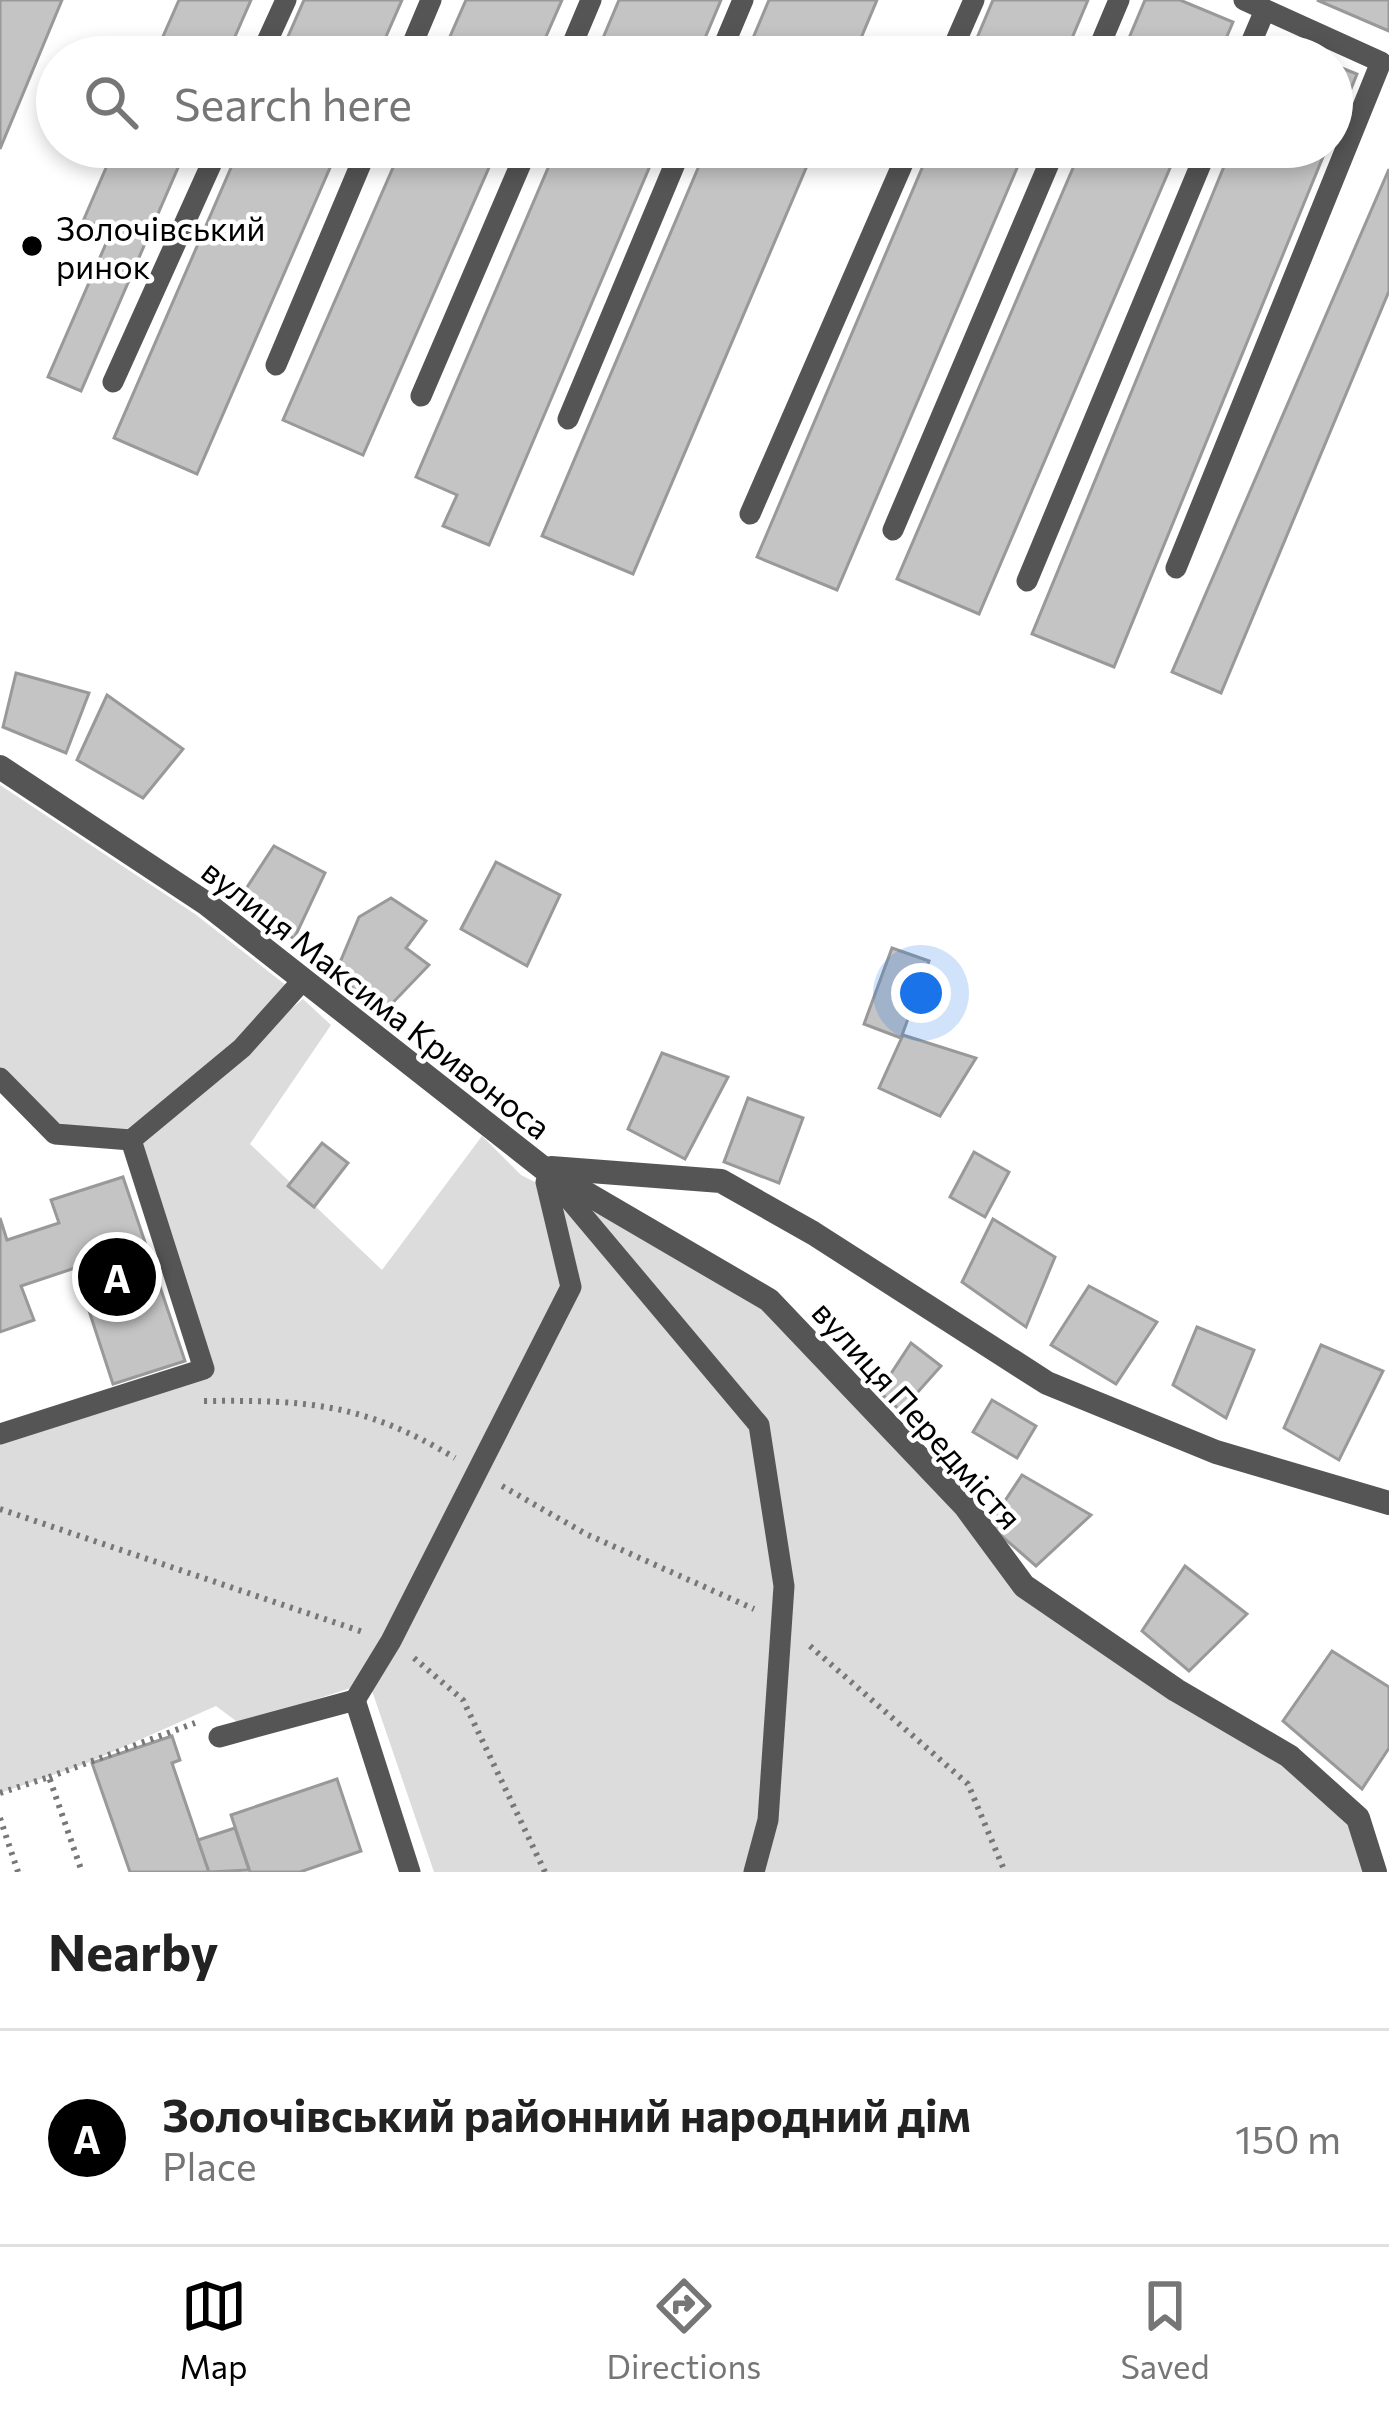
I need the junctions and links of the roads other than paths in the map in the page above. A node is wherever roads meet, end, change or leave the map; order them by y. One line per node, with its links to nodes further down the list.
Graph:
1 (286, 0): 8 (lane)
2 (431, 0): 9 (lane)
3 (591, 0): 10 (lane)
4 (743, 0): 11 (lane)
5 (974, 0): 12 (lane)
6 (1119, 0): 13 (lane)
7 (1254, 5): 14 (lane); 15 (lane)
8 (270, 36)
9 (416, 36)
10 (575, 36)
11 (728, 36)
12 (958, 36)
13 (1104, 36)
14 (1249, 36)
15 (1323, 36)
16 (1353, 49): 17 (lane)
17 (1353, 131)
18 (210, 168): 27 (lane)
19 (359, 168): 26 (lane)
20 (519, 168): 28 (lane)
21 (673, 168): 29 (lane)
22 (901, 168): 30 (lane)
23 (1047, 168): 31 (lane)
24 (1199, 168): 33 (lane)
25 (1338, 168): 32 (lane)
26 (276, 365)
27 (113, 382)
28 (421, 396)
29 (568, 419)
30 (750, 514)
31 (893, 530)
32 (1176, 568)
33 (1027, 581)
34 (0, 767): 35 (street, вулиця Максима Кривоноса)
35 (303, 980): 37 (lane); 38 (street, вулиця Максима Кривоноса)
36 (0, 1078): 37 (lane)
37 (130, 1140): 39 (lane)
38 (543, 1168): 40 (street, вулиця Максима Кривоноса); 41 (lane); 44 (lane); 45 (street, вулиця Передмістя)
39 (0, 1434)
40 (1389, 1503)
41 (355, 1700): 42 (lane); 43 (lane)
42 (219, 1737)
43 (410, 1872)
44 (754, 1872)
45 (1375, 1872)

